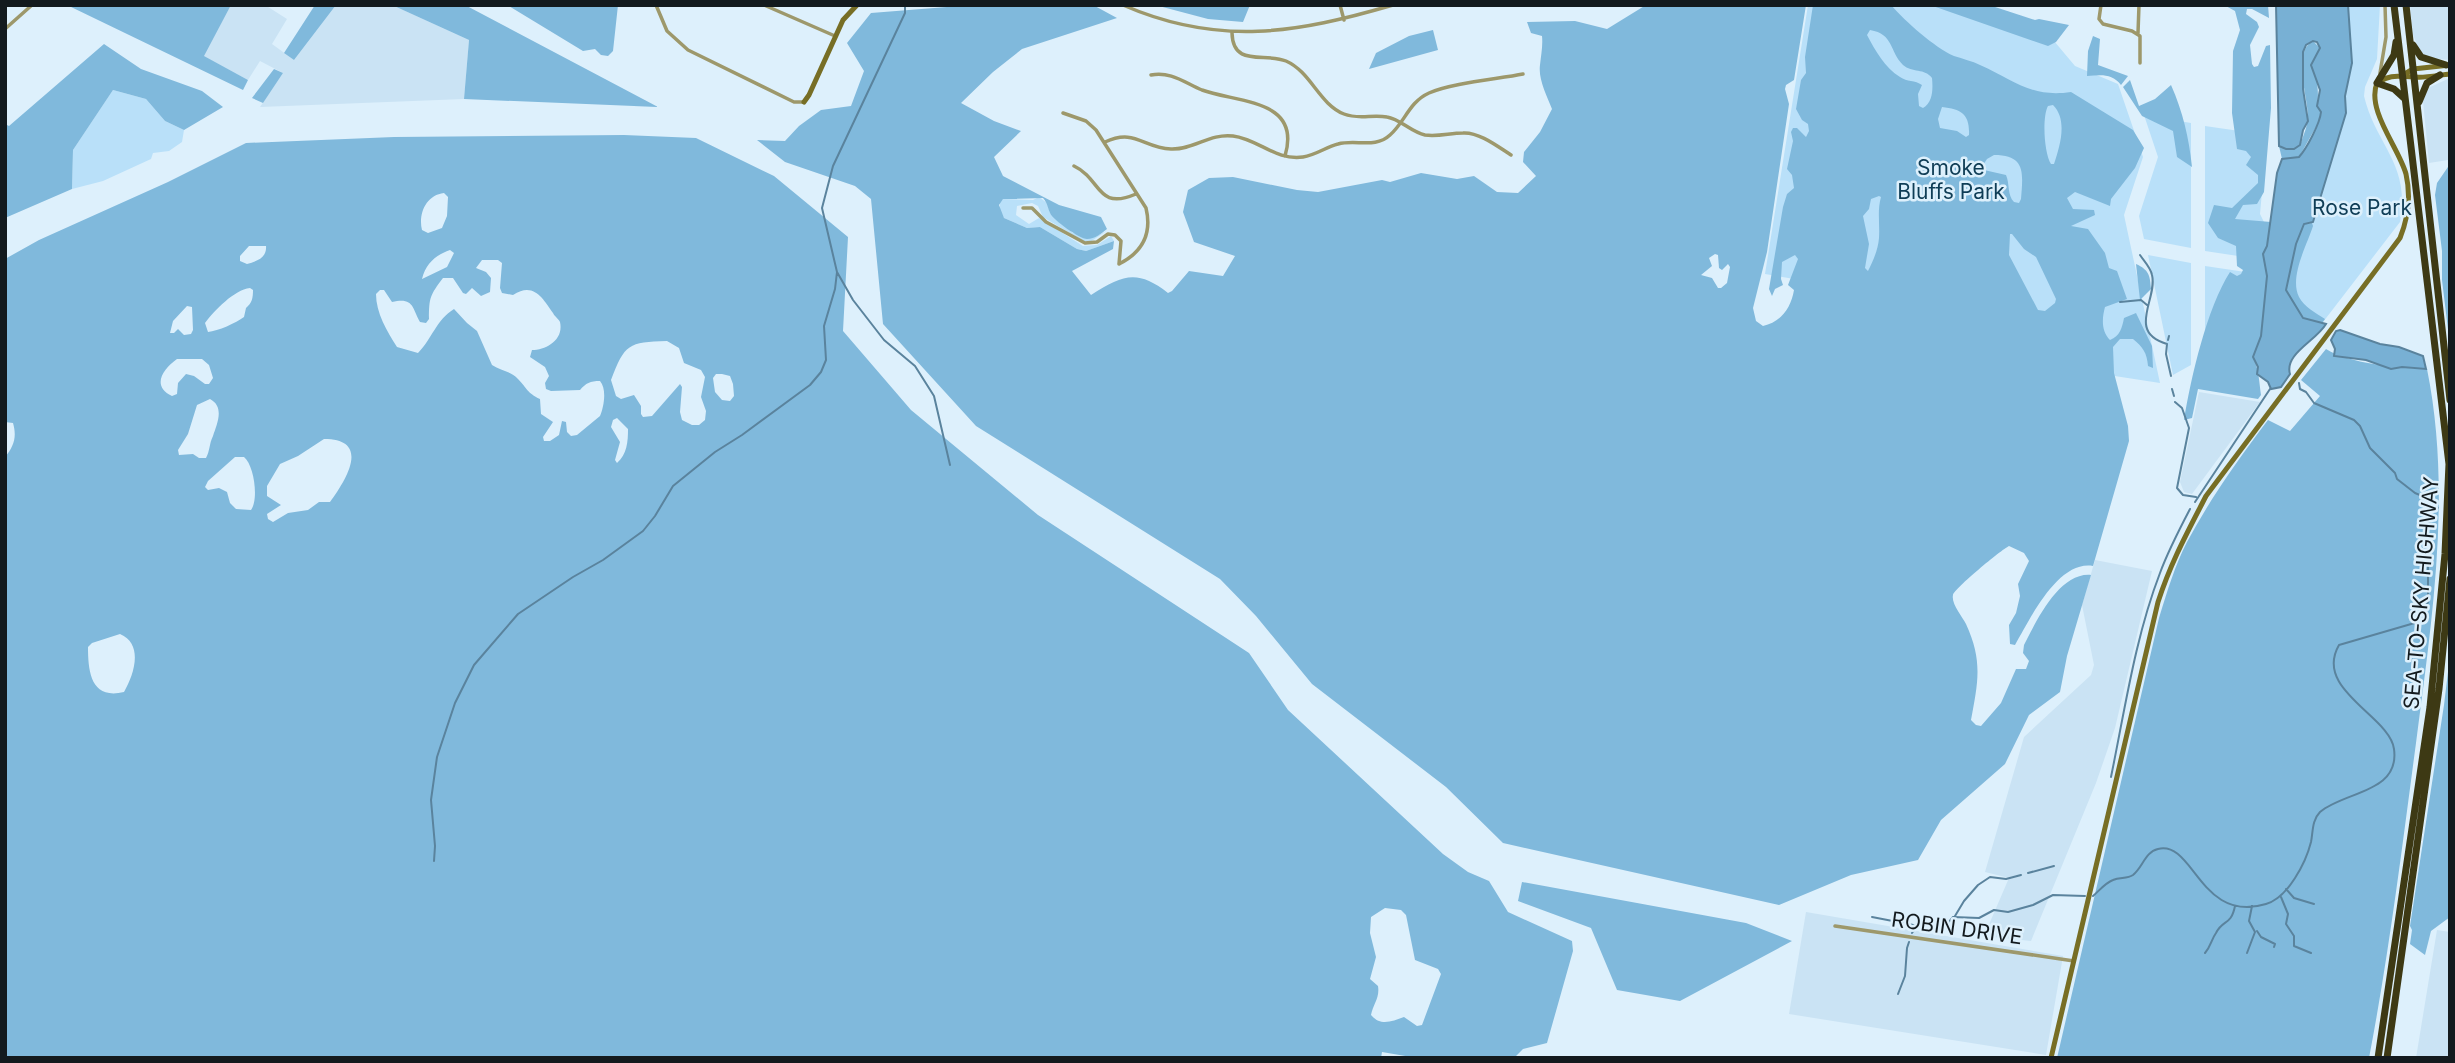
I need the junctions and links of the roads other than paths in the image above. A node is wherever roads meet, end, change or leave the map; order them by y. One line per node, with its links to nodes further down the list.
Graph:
1 (32, 5): 15 (street)
2 (656, 5): 31 (street)
3 (764, 5): 13 (street)
4 (857, 5): 19 (street)
5 (1123, 5): 17 (street)
6 (1340, 5): 14 (street)
7 (1393, 5): 14 (street)
8 (2101, 5): 18 (street)
9 (2139, 5): 18 (street)
10 (2385, 5): 29 (street)
11 (2394, 5): 16 (highway, SEA-TO-SKY HIGHWAY)
12 (2406, 5): 20 (highway)
13 (771, 7): 19 (street)
14 (1344, 20): 17 (street)
15 (5, 29)
16 (2397, 31): 27 (highway, SEA-TO-SKY HIGHWAY); 29 (highway)
17 (1232, 33): 34 (street)
18 (2138, 33): 21 (street)
19 (835, 36): 31 (street)
20 (2410, 39): 22 (highway); 23 (highway)
21 (2140, 63)
22 (2448, 65): 23 (street)
23 (2414, 73): 27 (street); 28 (street); 33 (highway)
24 (1523, 74): 34 (street)
25 (2450, 74): 28 (street)
26 (1151, 75): 37 (street)
27 (2403, 75): 29 (street); 30 (highway, SEA-TO-SKY HIGHWAY)
28 (2440, 75): 33 (highway)
29 (2377, 83): 30 (highway); 44 (street)
30 (2405, 100): 46 (highway, SEA-TO-SKY HIGHWAY)
31 (804, 102)
32 (1063, 113): 35 (street)
33 (2418, 113): 41 (highway)
34 (1399, 123): 36 (street); 37 (street)
35 (1105, 142): 37 (street); 39 (street)
36 (1511, 155)
37 (1285, 156)
38 (1074, 166): 39 (street)
39 (1136, 194): 40 (street)
40 (1023, 208)
41 (2450, 400)
42 (2450, 579): 47 (highway, SEA-TO-SKY HIGHWAY)
43 (1835, 926): 44 (street, ROBIN DRIVE)
44 (2074, 961): 45 (street)
45 (2051, 1058)
46 (2378, 1058)
47 (2387, 1058)

